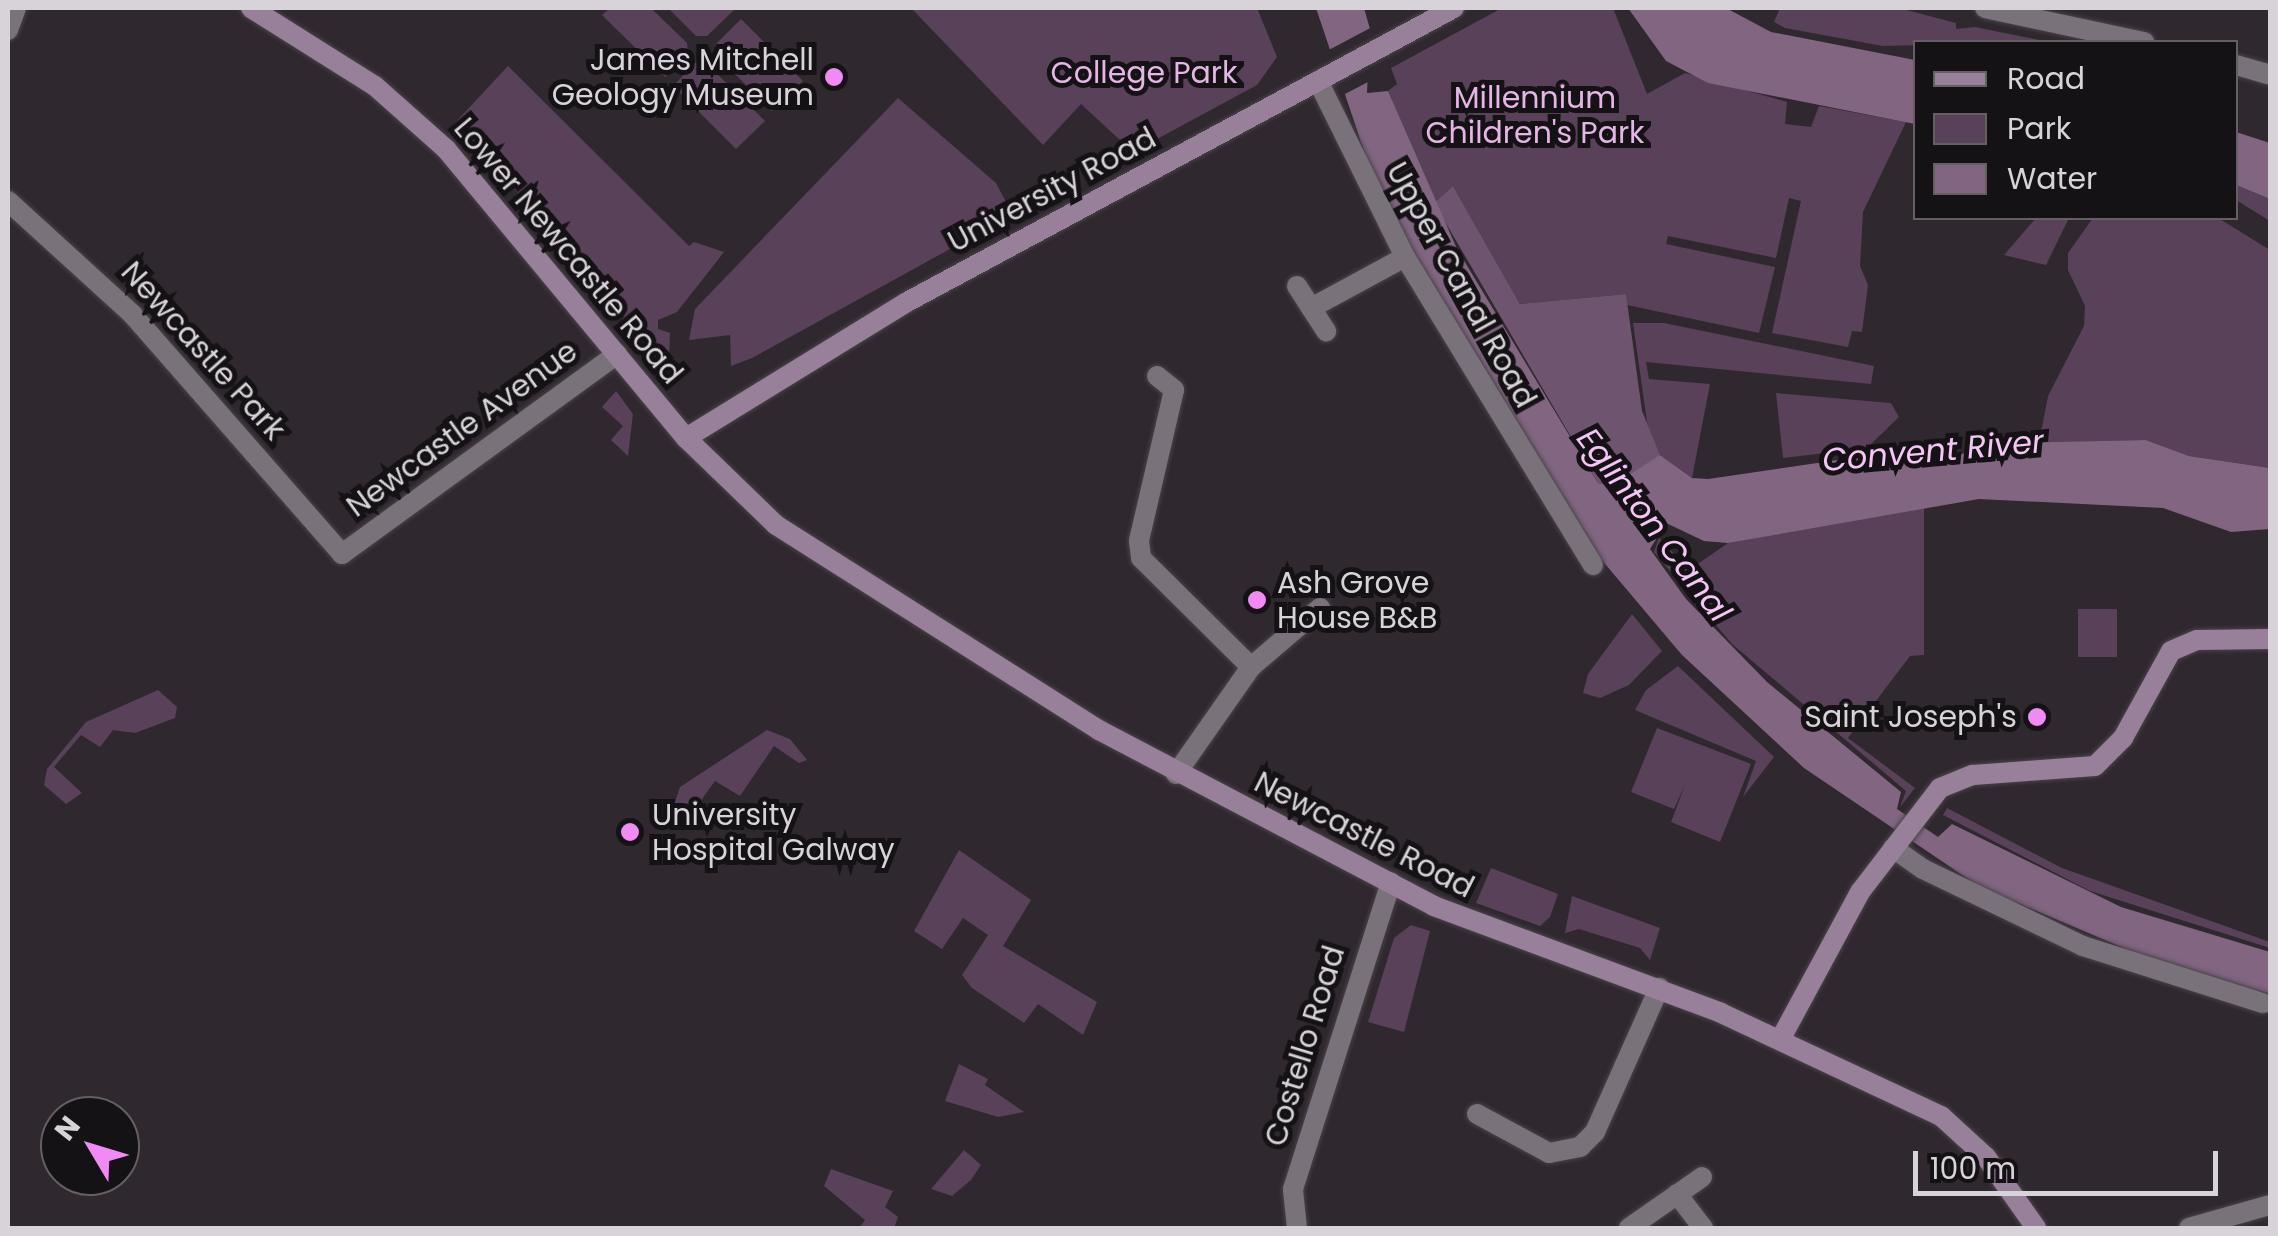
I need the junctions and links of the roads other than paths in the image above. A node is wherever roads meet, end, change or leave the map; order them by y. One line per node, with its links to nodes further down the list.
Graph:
1 (16, 8): 7 (street)
2 (250, 8): 17 (main road, Lower Newcastle Road)
3 (1454, 8): 11 (main road, University Road)
4 (1985, 8): 6 (street)
5 (2094, 8): 6 (street)
6 (2081, 27): 8 (street)
7 (8, 30)
8 (2136, 40)
9 (2238, 66): 10 (street)
10 (2270, 75)
11 (1326, 76): 13 (street, Upper Canal Road); 19 (main road, University Road)
12 (8, 201): 20 (street, Newcastle Park)
13 (1404, 257): 15 (street); 21 (street, Upper Canal Road)
14 (1297, 286): 15 (street)
15 (1312, 308): 16 (street)
16 (1326, 330)
17 (617, 354): 19 (main road, Lower Newcastle Road); 20 (street, Newcastle Avenue)
18 (1157, 376): 24 (street)
19 (686, 438): 25 (main road, Newcastle Road)
20 (342, 554)
21 (1593, 565)
22 (1320, 608): 24 (street)
23 (2270, 639): 26 (main road)
24 (1252, 668): 25 (street)
25 (1176, 774): 27 (main road, Newcastle Road)
26 (1897, 842): 29 (street); 30 (main road)
27 (1391, 882): 28 (main road, Newcastle Road); 35 (street, Costello Road)
28 (1659, 988): 30 (main road, Newcastle Road); 31 (street)
29 (2263, 1003)
30 (1780, 1040): 38 (main road, Newcastle Road)
31 (1477, 1114)
32 (1702, 1177): 33 (street)
33 (1677, 1194): 36 (street); 37 (street)
34 (2270, 1205): 39 (street)
35 (1298, 1228)
36 (1629, 1228)
37 (1703, 1228)
38 (2036, 1228)
39 (2189, 1228)

